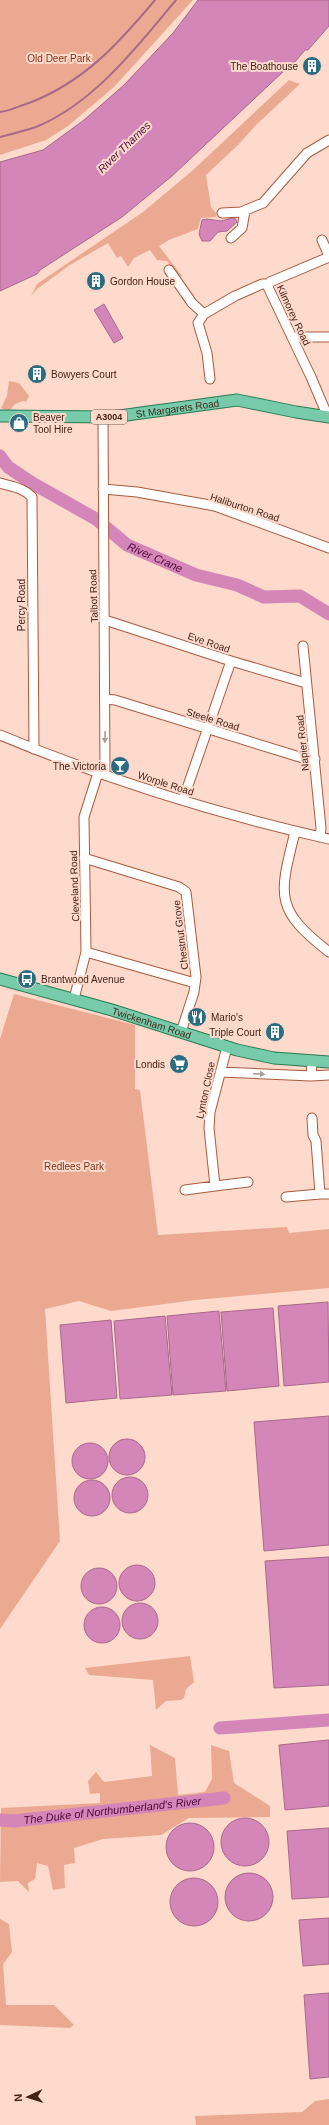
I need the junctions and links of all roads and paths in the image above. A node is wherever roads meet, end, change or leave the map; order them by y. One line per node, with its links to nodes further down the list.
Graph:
1 (329, 140): 2 (street)
2 (245, 211): 3 (street); 4 (street)
3 (222, 213)
4 (231, 238)
5 (322, 240): 6 (street)
6 (329, 257): 8 (street, Kilmorey Road)
7 (169, 270): 9 (street)
8 (268, 284): 9 (street); 10 (street, Kilmorey Road)
9 (204, 314): 12 (street)
10 (292, 337): 11 (street); 14 (street, Kilmorey Road)
11 (329, 337)
12 (210, 379)
13 (0, 416): 15 (main road, St Margarets Road / A3004)
14 (329, 417): 15 (main road, St Margarets Road / A3004)
15 (103, 418): 17 (street, Talbot Road)
16 (0, 483): 26 (street, Percy Road)
17 (103, 489): 18 (street, Haliburton Road); 19 (street, Talbot Road)
18 (329, 548)
19 (105, 620): 21 (street, Eve Road); 23 (street, Talbot Road)
20 (303, 646): 22 (street, Napier Road)
21 (231, 662): 22 (street, Eve Road); 24 (street)
22 (306, 683): 27 (street, Napier Road)
23 (106, 699): 24 (street, Steele Road); 28 (street, Talbot Road, one-way to 28)
24 (208, 729): 27 (street, Steele Road); 29 (street)
25 (0, 735): 26 (street, Worple Road)
26 (34, 749): 28 (street, Worple Road)
27 (314, 759): 31 (street, Napier Road)
28 (101, 774): 29 (street, Worple Road); 32 (street, Cleveland Road)
29 (184, 800): 30 (street, Worple Road)
30 (295, 832): 31 (street, Worple Road); 34 (street)
31 (325, 838)
32 (84, 858): 33 (street, Cleveland Road); 36 (street, Chestnut Grove)
33 (86, 952): 36 (street); 37 (street, Cleveland Road)
34 (329, 952)
35 (0, 979): 37 (main road, Twickenham Road)
36 (195, 983): 38 (street, Chestnut Grove)
37 (74, 999): 38 (main road, Twickenham Road)
38 (181, 1032): 39 (main road, Twickenham Road)
39 (227, 1047): 40 (main road, Twickenham Road); 42 (street, Lynton Close)
40 (312, 1061): 41 (main road, Twickenham Road); 44 (street)
41 (329, 1062)
42 (220, 1072): 44 (street, one-way to 44); 47 (street, Lynton Close)
43 (329, 1075): 44 (street)
44 (310, 1076)
45 (312, 1118): 49 (street)
46 (248, 1182): 47 (street)
47 (215, 1186): 48 (street)
48 (185, 1190)
49 (324, 1194): 50 (street)
50 (286, 1197)

